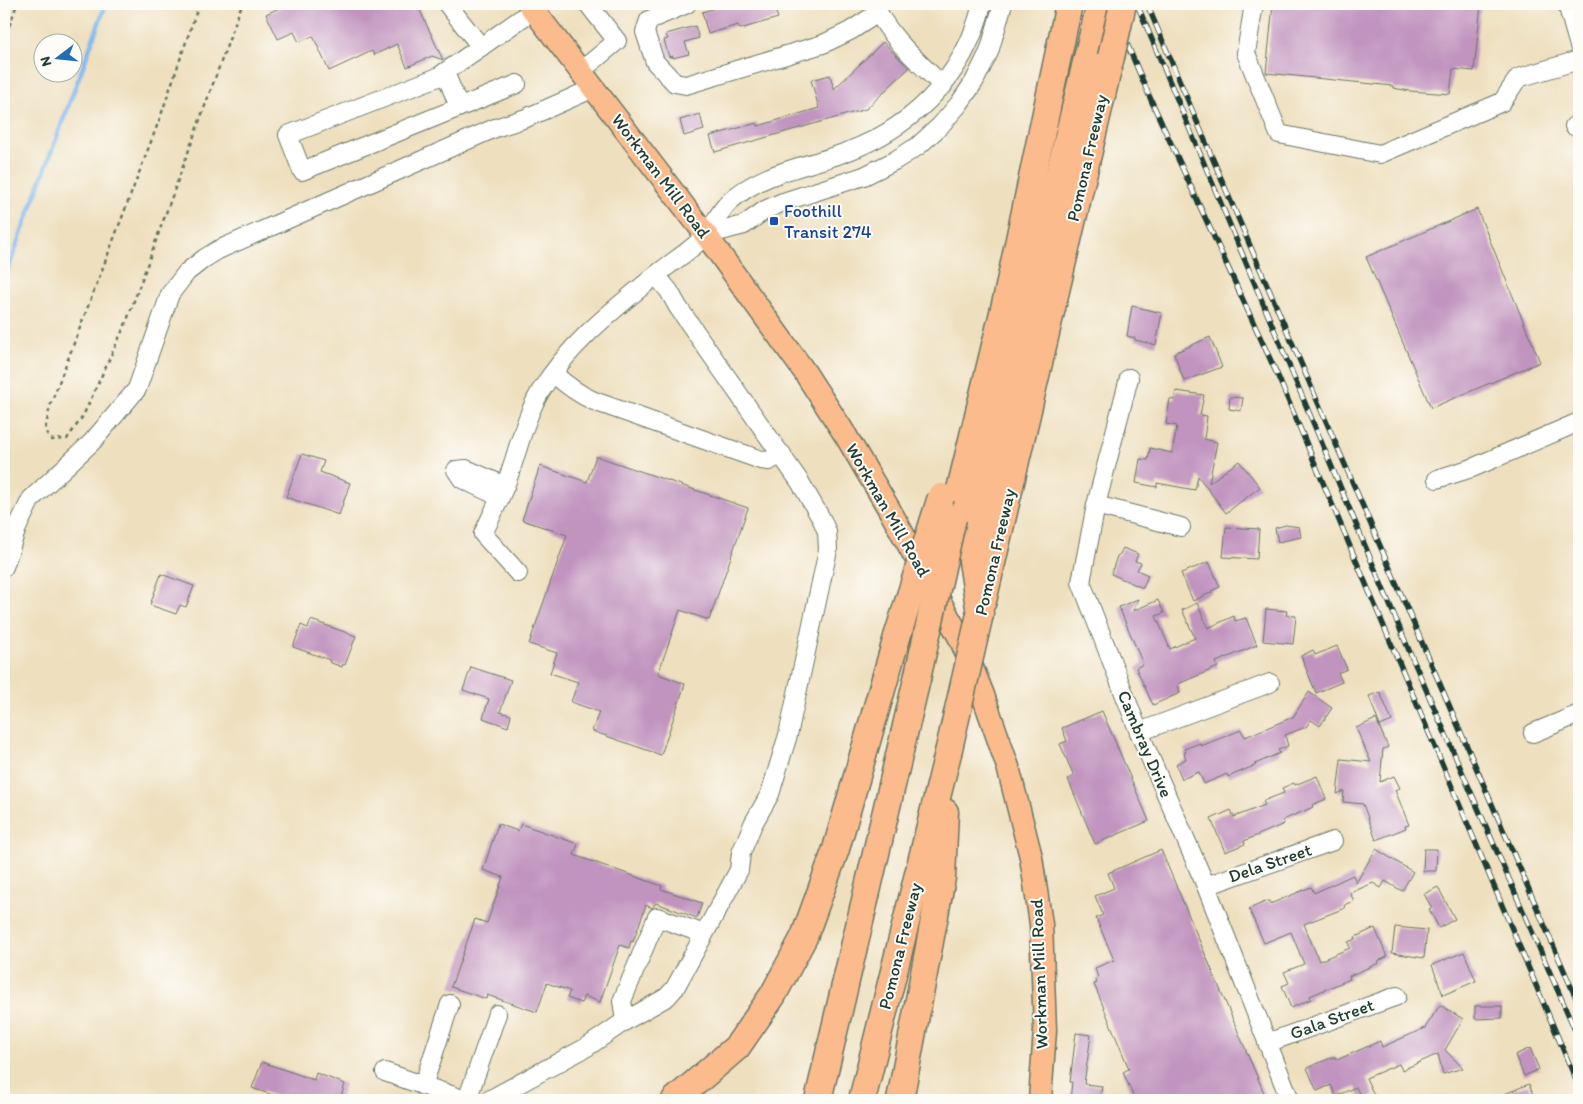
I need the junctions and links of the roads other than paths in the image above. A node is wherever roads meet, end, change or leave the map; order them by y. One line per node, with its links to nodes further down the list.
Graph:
1 (447, 4): 16 (street)
2 (588, 4): 14 (street)
3 (687, 4): 13 (street)
4 (982, 4): 21 (street)
5 (1002, 4): 23 (street)
6 (1069, 4): 31 (highway)
7 (1124, 4): 35 (highway, Pomona Freeway, bridge)
8 (1254, 4): 17 (street)
9 (1568, 4): 15 (street)
10 (535, 6): 16 (street); 19 (main road, Workman Mill Road)
11 (877, 8): 13 (street); 21 (street)
12 (1098, 14): 35 (highway)
13 (645, 32): 14 (street)
14 (618, 41): 19 (street)
15 (1579, 46)
16 (481, 47): 18 (street)
17 (1579, 60)
18 (445, 72): 22 (street); 22 (street)
19 (588, 79): 23 (main road, Workman Mill Road); 33 (street)
20 (517, 84): 22 (street)
21 (943, 86): 23 (street)
22 (459, 107)
23 (706, 235): 24 (street); 57 (main road, Workman Mill Road)
24 (656, 275): 25 (street); 28 (street)
25 (553, 373): 28 (street); 34 (street)
26 (1129, 378): 30 (street, Cambray Drive)
27 (1579, 422): 29 (street)
28 (782, 454): 43 (street)
29 (1437, 479)
30 (1096, 505): 32 (street); 38 (street, Cambray Drive)
31 (947, 508): 53 (highway, bridge); 54 (highway, bridge)
32 (1181, 528)
33 (4, 567)
34 (518, 573)
35 (980, 614): 40 (highway, Pomona Freeway, bridge)
36 (1270, 683): 38 (street)
37 (1579, 714): 39 (street)
38 (1139, 732): 42 (street, Cambray Drive)
39 (1533, 733)
40 (948, 753): 55 (highway, Pomona Freeway); 56 (highway)
41 (1333, 841): 42 (street, Dela Street)
42 (1206, 886): 48 (street, Cambray Drive)
43 (704, 934): 47 (street); 47 (street)
44 (1397, 996): 48 (street, Gala Street)
45 (450, 1004): 50 (street)
46 (497, 1014): 51 (street)
47 (625, 1021): 52 (street)
48 (1267, 1043): 58 (street, Cambray Drive)
49 (385, 1072): 50 (street)
50 (423, 1086): 51 (street)
51 (466, 1100)
52 (489, 1100)
53 (676, 1100)
54 (818, 1100)
55 (862, 1100)
56 (900, 1100)
57 (1040, 1100)
58 (1290, 1100)

